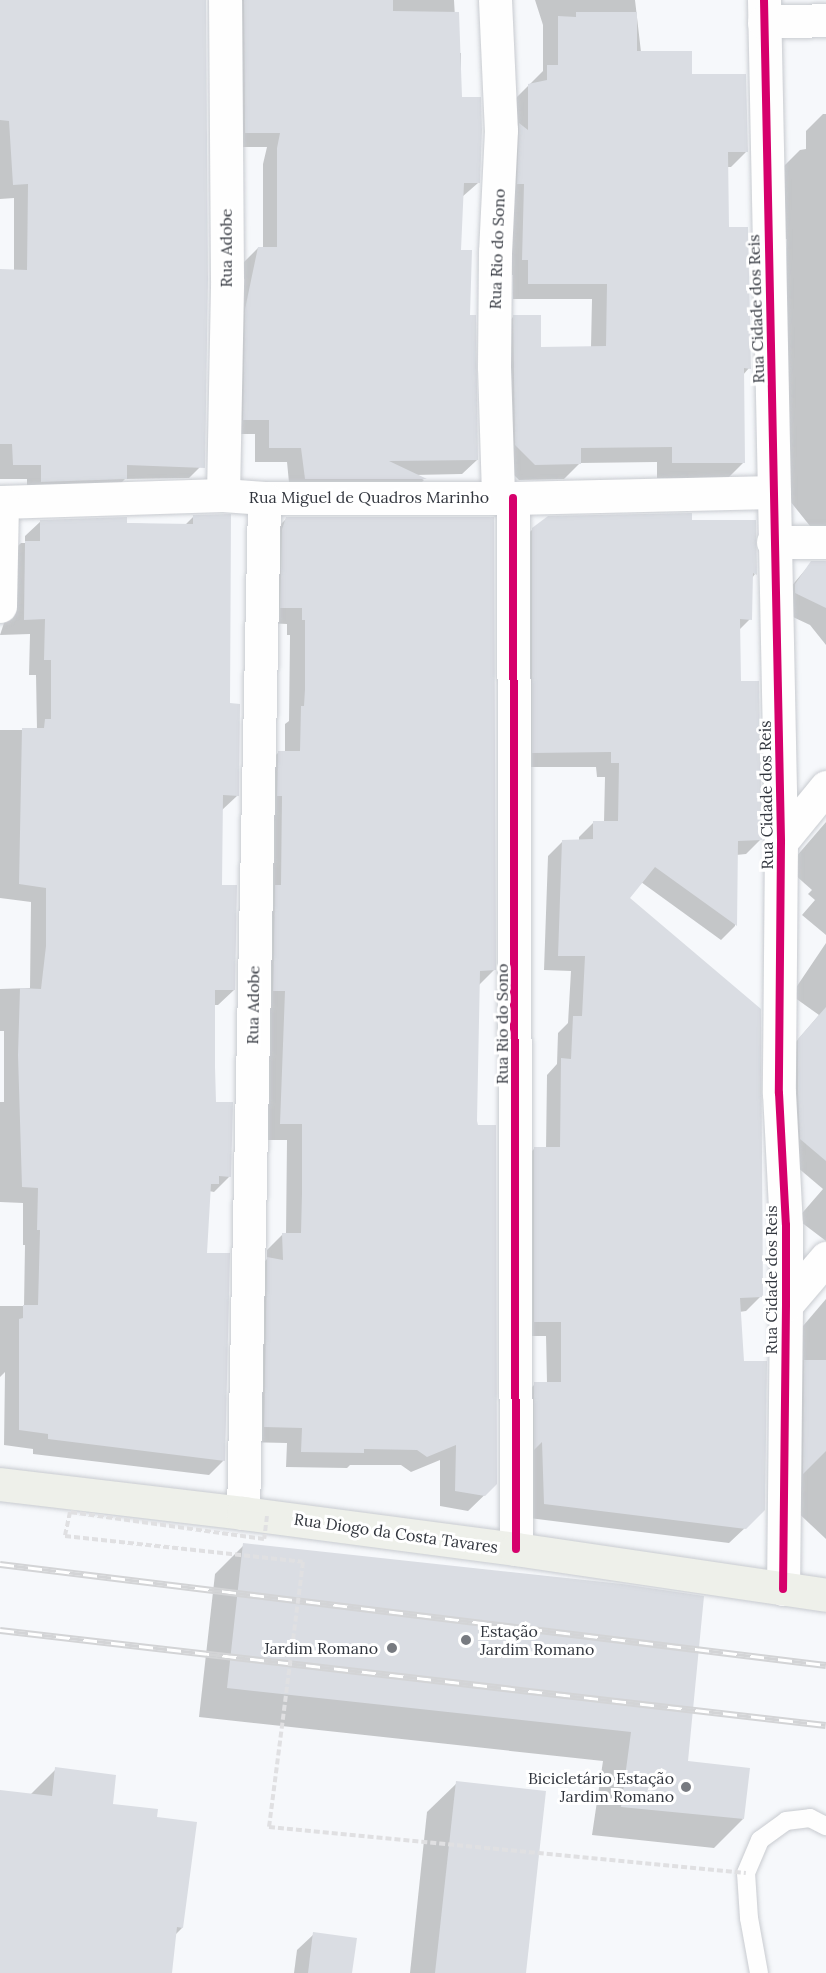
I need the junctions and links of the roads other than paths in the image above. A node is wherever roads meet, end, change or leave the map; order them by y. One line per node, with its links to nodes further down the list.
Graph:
1 (225, 0): 6 (street, Rua Adobe)
2 (495, 0): 8 (street, Rua Rio do Sono)
3 (764, 11): 4 (street); 5 (street, Rua Cidade dos Reis)
4 (826, 20)
5 (774, 492): 8 (street, Rua Miguel de Quadros Marinho); 10 (street, Rua Cidade dos Reis)
6 (223, 495): 7 (street, Rua Miguel de Quadros Marinho); 9 (street, Rua Miguel de Quadros Marinho)
7 (264, 498): 8 (street, Rua Miguel de Quadros Marinho); 18 (street, Rua Adobe)
8 (506, 498): 19 (street, Rua Rio do Sono)
9 (1, 502): 12 (street)
10 (773, 542): 11 (street); 14 (street, Rua Cidade dos Reis)
11 (826, 542)
12 (0, 606)
13 (826, 787): 14 (street)
14 (781, 842): 16 (street, Rua Cidade dos Reis)
15 (826, 1258): 16 (street)
16 (786, 1305): 20 (street, Rua Cidade dos Reis)
17 (0, 1484): 18 (street, Rua Diogo da Costa Tavares)
18 (255, 1514): 19 (street, Rua Diogo da Costa Tavares)
19 (516, 1549): 20 (street, Rua Diogo da Costa Tavares)
20 (783, 1589): 21 (street, Rua Diogo da Costa Tavares)
21 (826, 1596)
22 (826, 1826): 23 (lane)
23 (759, 1973)

